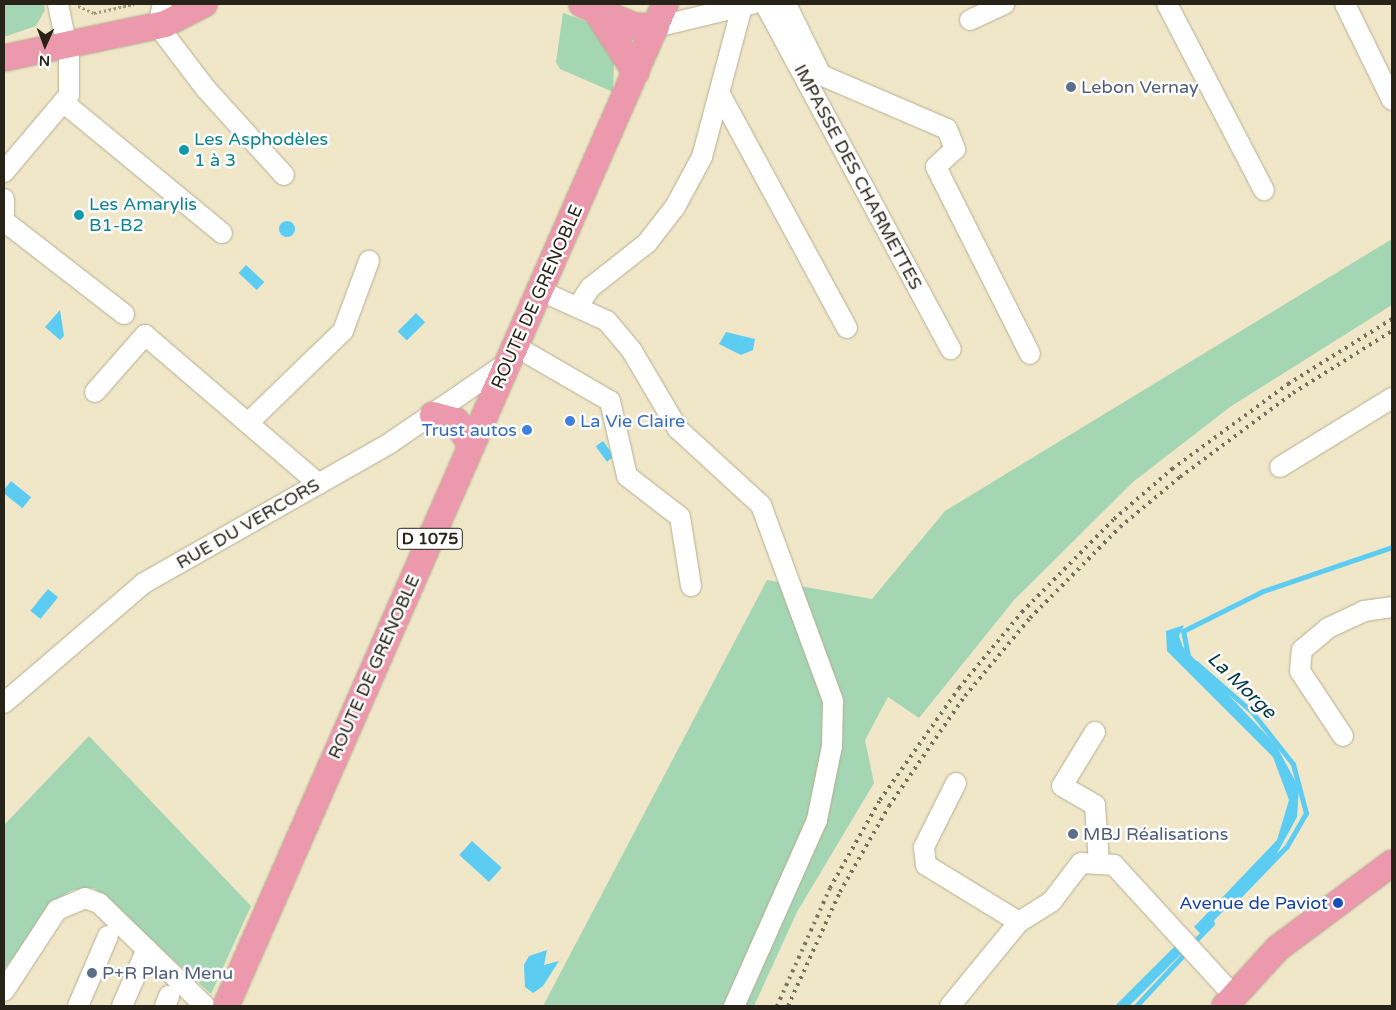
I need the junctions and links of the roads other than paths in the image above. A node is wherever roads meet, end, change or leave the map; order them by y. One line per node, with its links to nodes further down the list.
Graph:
1 (58, 4): 14 (street)
2 (190, 4): 12 (main road)
3 (204, 4): 12 (main road)
4 (766, 4): 33 (street, IMPASSE DES CHARMETTES)
5 (786, 4): 35 (street)
6 (1004, 4): 13 (street)
7 (1167, 4): 23 (street)
8 (1345, 4): 19 (street)
9 (748, 5): 11 (street); 18 (street)
10 (590, 8): 11 (main road); 17 (main road)
11 (659, 11): 17 (main road, ROUTE DE GRENOBLE / D 1075)
12 (160, 17): 14 (main road); 22 (street)
13 (970, 20)
14 (64, 37): 15 (main road); 16 (main road); 20 (street)
15 (4, 41)
16 (4, 58)
17 (636, 73): 29 (main road, ROUTE DE GRENOBLE / D 1075)
18 (721, 96): 30 (street); 32 (street)
19 (1392, 100)
20 (63, 102): 21 (street); 27 (street)
21 (4, 172)
22 (284, 175)
23 (1264, 190)
24 (4, 199): 25 (street)
25 (4, 214)
26 (4, 220): 31 (street)
27 (222, 233)
28 (369, 261): 40 (street)
29 (541, 291): 30 (street); 34 (main road, ROUTE DE GRENOBLE / D 1075)
30 (578, 306): 61 (street)
31 (124, 314)
32 (847, 328)
33 (951, 350)
34 (511, 354): 38 (street, RUE DU VERCORS); 39 (main road, ROUTE DE GRENOBLE / D 1075); 44 (street)
35 (1030, 354)
36 (95, 392): 40 (street)
37 (1392, 398): 42 (street)
38 (437, 412): 39 (main road); 41 (main road); 43 (street, RUE DU VERCORS)
39 (485, 412): 41 (main road, ROUTE DE GRENOBLE / D 1075)
40 (249, 422): 43 (street)
41 (471, 445): 60 (main road, ROUTE DE GRENOBLE / D 1075)
42 (1280, 467)
43 (319, 484): 46 (street, RUE DU VERCORS)
44 (691, 586)
45 (1392, 607): 48 (street)
46 (4, 703)
47 (1095, 732): 51 (street)
48 (1343, 736)
49 (956, 783): 52 (street)
50 (1392, 863): 56 (main road)
51 (1099, 864): 52 (street); 56 (street)
52 (1019, 922): 62 (street)
53 (108, 936): 57 (street)
54 (147, 949): 55 (street); 58 (street); 59 (street)
55 (4, 991)
56 (1229, 1000)
57 (78, 1006)
58 (122, 1006)
59 (205, 1006)
60 (226, 1006)
61 (734, 1006)
62 (950, 1006)

